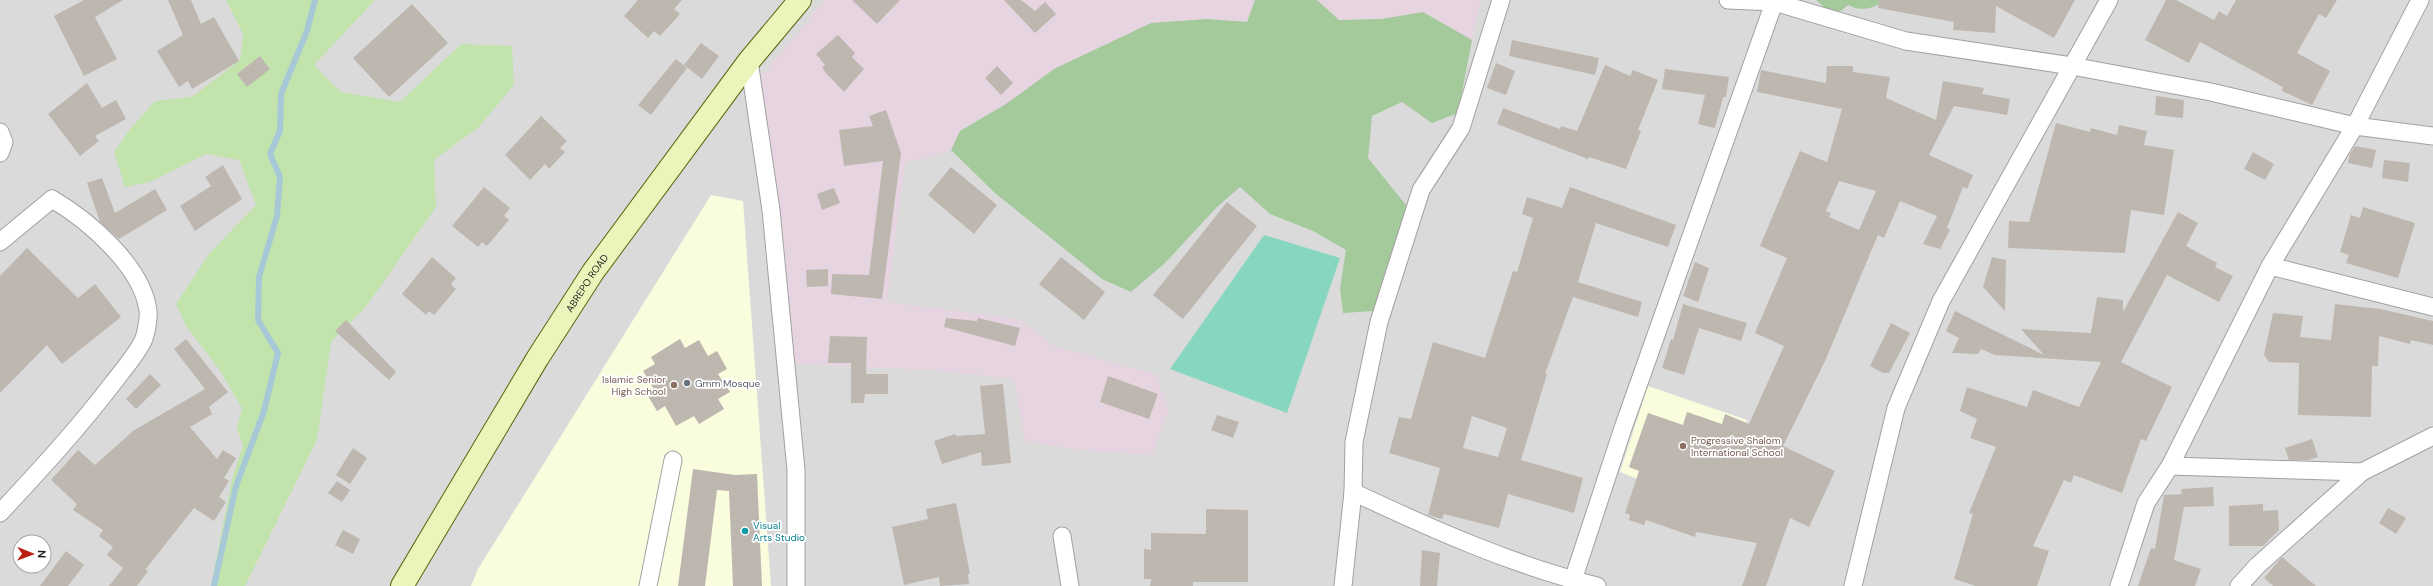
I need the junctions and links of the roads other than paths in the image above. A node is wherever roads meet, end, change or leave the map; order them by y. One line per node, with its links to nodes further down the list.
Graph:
1 (800, 0): 7 (main road, ABREPO ROAD)
2 (1501, 0): 20 (street)
3 (1728, 0): 6 (street)
4 (2109, 0): 8 (street)
5 (2420, 0): 9 (street)
6 (1774, 1): 8 (street); 23 (street)
7 (749, 60): 24 (main road, ABREPO ROAD); 26 (street)
8 (2072, 66): 9 (street); 29 (street)
9 (2355, 126): 11 (street); 14 (street)
10 (0, 132): 12 (street)
11 (2433, 136)
12 (0, 153)
13 (0, 242): 21 (street)
14 (2270, 266): 15 (street); 18 (street)
15 (2433, 307)
16 (2433, 436): 19 (street)
17 (673, 460): 25 (street)
18 (2170, 466): 19 (street); 30 (street)
19 (2362, 472): 31 (street)
20 (1353, 492): 23 (street); 28 (street)
21 (0, 513)
22 (1062, 536): 27 (street)
23 (1586, 584)
24 (402, 586)
25 (648, 586)
26 (796, 586)
27 (1070, 586)
28 (1343, 586)
29 (1853, 586)
30 (2119, 586)
31 (2239, 586)

